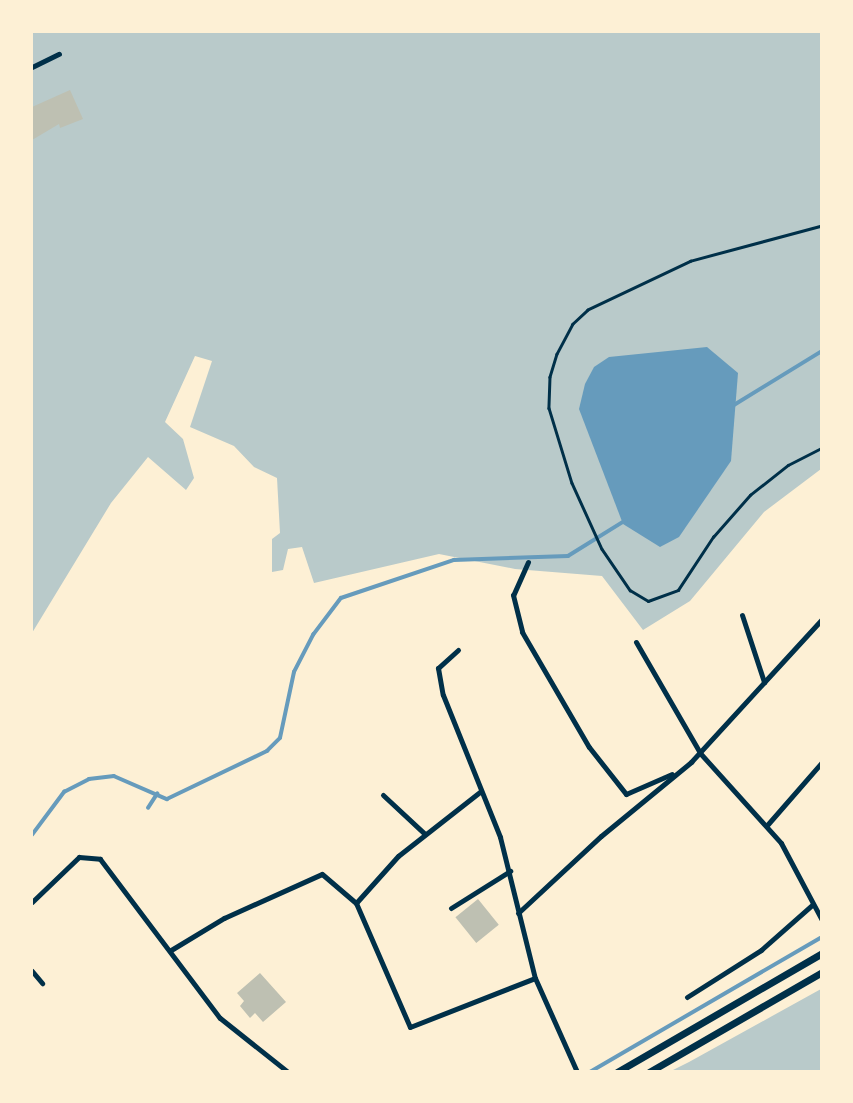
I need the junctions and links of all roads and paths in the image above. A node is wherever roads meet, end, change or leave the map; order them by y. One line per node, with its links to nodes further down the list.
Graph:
1 (59, 54): 2 (street)
2 (32, 67)
3 (821, 226): 4 (lane)
4 (821, 448)
5 (528, 562): 13 (street)
6 (742, 615): 10 (street)
7 (821, 619): 10 (street)
8 (636, 642): 11 (street)
9 (458, 650): 14 (street)
10 (764, 682): 11 (street)
11 (700, 752): 13 (street); 16 (street)
12 (821, 762): 16 (street)
13 (675, 773): 23 (street)
14 (481, 791): 17 (street); 18 (street)
15 (383, 795): 17 (street)
16 (768, 824): 21 (street)
17 (425, 834): 20 (street)
18 (510, 871): 22 (street); 23 (street)
19 (32, 902): 25 (street)
20 (356, 902): 25 (street); 29 (street)
21 (813, 904): 24 (street); 31 (street)
22 (451, 908)
23 (518, 913): 29 (street)
24 (821, 920)
25 (171, 950): 32 (street)
26 (821, 953): 34 (street)
27 (32, 971): 30 (street)
28 (821, 972): 35 (street)
29 (535, 978): 33 (street)
30 (42, 983)
31 (687, 997)
32 (288, 1072)
33 (577, 1072)
34 (617, 1072)
35 (649, 1072)

